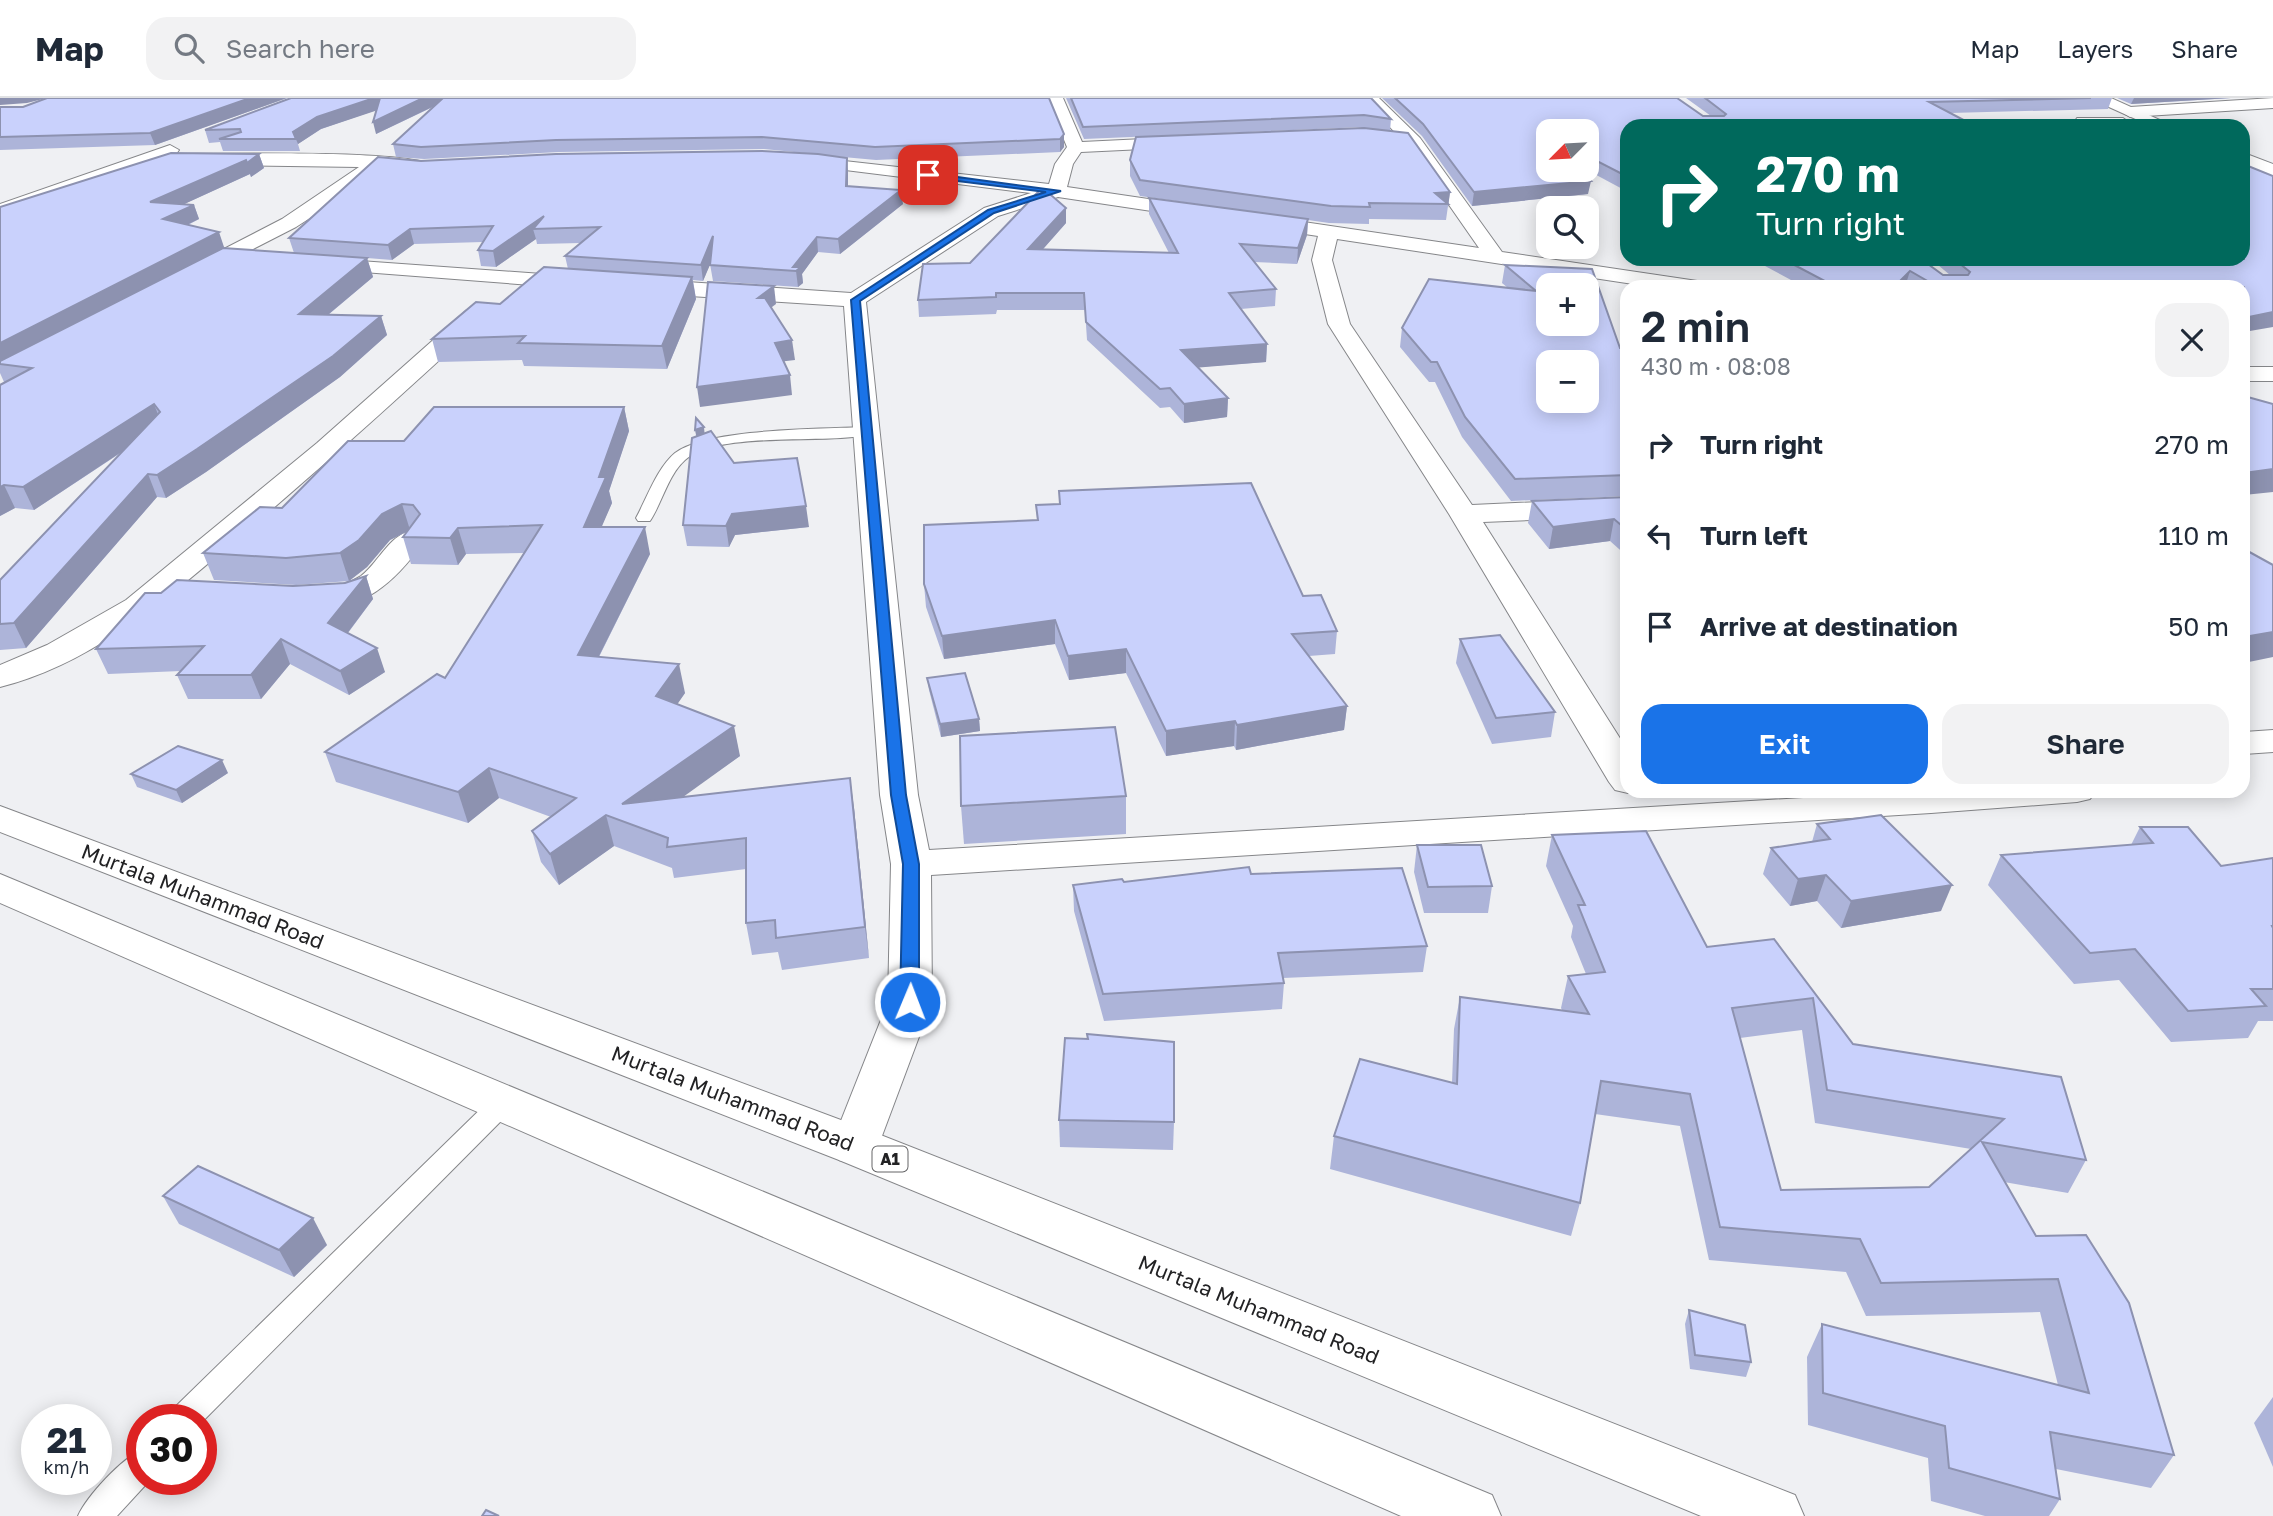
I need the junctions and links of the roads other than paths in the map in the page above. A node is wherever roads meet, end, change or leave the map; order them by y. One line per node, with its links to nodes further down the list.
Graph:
1 (1055, 98): 8 (main road)
2 (1370, 98): 20 (main road)
3 (2089, 100): 5 (main road)
4 (2273, 103): 5 (main road)
5 (2130, 119)
6 (195, 141): 10 (main road)
7 (1199, 142): 8 (main road)
8 (1076, 147): 17 (main road)
9 (778, 158): 17 (main road)
10 (146, 159): 13 (main road); 18 (main road)
11 (2250, 161): 14 (main road)
12 (448, 165): 13 (main road)
13 (369, 168): 21 (main road)
14 (2273, 171)
15 (2250, 173): 16 (main road)
16 (2273, 183)
17 (1058, 191): 19 (main road); 27 (main road)
18 (0, 210)
19 (1329, 230): 20 (main road); 32 (main road)
20 (1495, 256): 25 (main road)
21 (225, 258): 22 (main road); 26 (main road)
22 (265, 261)
23 (292, 262): 24 (main road)
24 (520, 279): 27 (main road); 35 (main road)
25 (1639, 280)
26 (170, 286)
27 (855, 300): 30 (main road)
28 (2250, 374): 29 (main road)
29 (2273, 374)
30 (867, 431): 33 (lane); 45 (main road)
31 (1620, 507): 32 (main road)
32 (1464, 514): 41 (main road)
33 (644, 518)
34 (410, 540): 37 (main road)
35 (159, 589): 36 (main road); 38 (main road)
36 (200, 591)
37 (283, 595)
38 (0, 677)
39 (2273, 741): 40 (main road)
40 (2250, 743)
41 (1620, 769)
42 (1990, 798): 43 (main road)
43 (1641, 805): 45 (main road)
44 (0, 818): 48 (main road, Murtala Muhammad Road / A1)
45 (911, 864): 48 (main road)
46 (0, 887): 47 (main road)
47 (504, 1102): 49 (lane); 52 (main road)
48 (856, 1146): 53 (main road, Murtala Muhammad Road / A1)
49 (199, 1404)
50 (126, 1482): 51 (lane)
51 (95, 1516)
52 (1470, 1516)
53 (1773, 1516)

